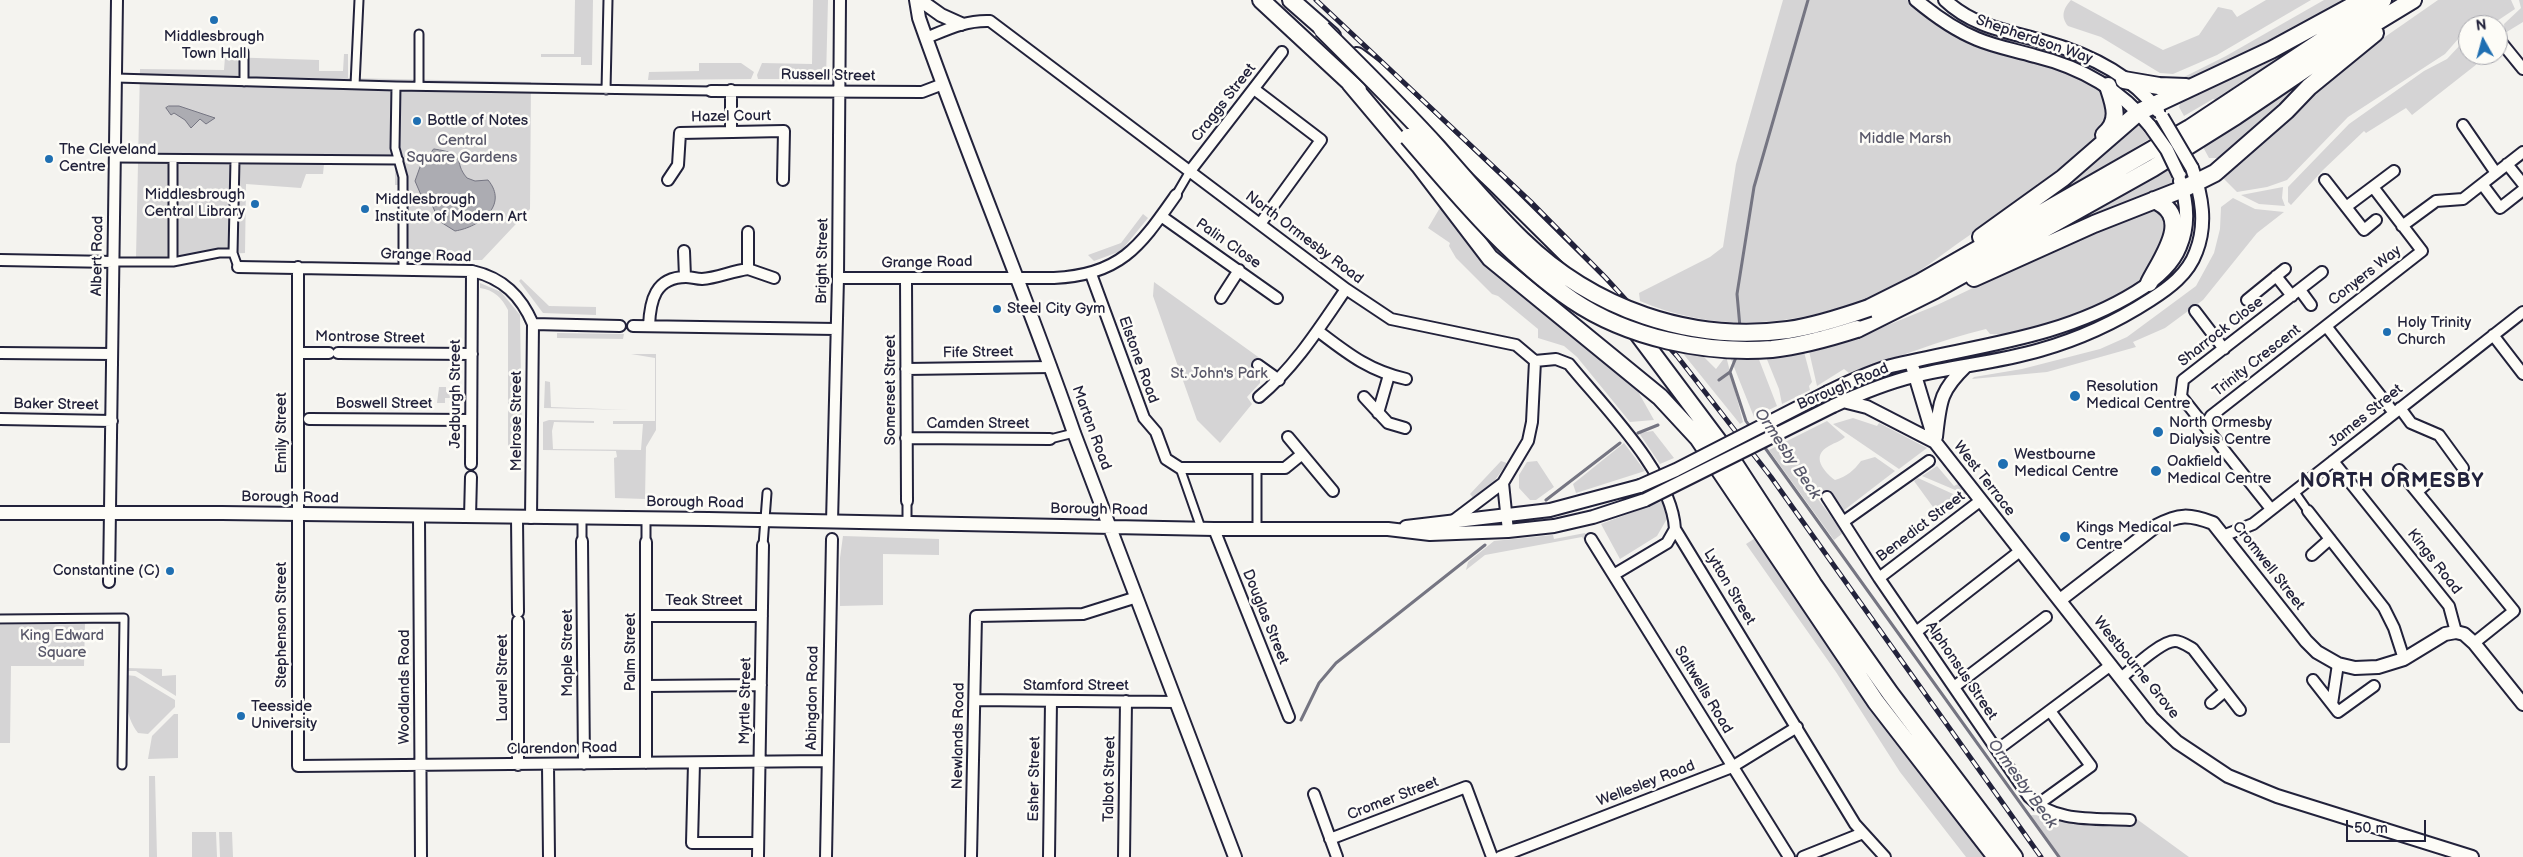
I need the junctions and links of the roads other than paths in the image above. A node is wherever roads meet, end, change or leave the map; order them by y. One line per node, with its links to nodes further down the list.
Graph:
1 (117, 0): 22 (street, Albert Road)
2 (359, 0): 27 (street)
3 (608, 0): 33 (street)
4 (840, 0): 36 (street, Bright Street)
5 (909, 0): 13 (street, Marton Road)
6 (1261, 0): 25 (highway)
7 (1291, 0): 15 (highway)
8 (1916, 0): 30 (street, Shepherdson Way)
9 (1945, 0): 23 (street, Shepherdson Way)
10 (2363, 0): 31 (highway)
11 (2383, 0): 86 (highway)
12 (2414, 0): 50 (highway); 89 (highway)
13 (918, 4): 14 (street); 17 (street, Marton Road)
14 (961, 24): 17 (street, North Ormesby Road); 48 (street, North Ormesby Road)
15 (1322, 28): 86 (highway, bridge); 255 (highway, bridge)
16 (419, 34): 29 (street)
17 (926, 38): 26 (street, Marton Road)
18 (2508, 51): 21 (street)
19 (244, 52): 24 (street)
20 (1282, 52): 32 (street, Craggs Street)
21 (2523, 69)
22 (116, 78): 24 (street); 41 (street, Albert Road)
23 (2124, 80): 31 (highway); 37 (street, Shepherdson Way)
24 (244, 82): 27 (street)
25 (1350, 83): 89 (highway, bridge); 254 (highway)
26 (943, 84): 36 (street, Russell Street); 82 (street, Marton Road)
27 (356, 85): 28 (street)
28 (396, 86): 29 (street); 44 (street)
29 (419, 86): 33 (street)
30 (2108, 86): 37 (street, Shepherdson Way); 45 (highway)
31 (2191, 87): 37 (highway)
32 (1254, 89): 48 (street, Craggs Street); 63 (street)
33 (606, 90): 34 (street)
34 (711, 90): 35 (street, Russell Street)
35 (731, 90): 36 (street, Russell Street); 39 (street)
36 (839, 92): 84 (street, Bright Street)
37 (2151, 111): 45 (highway); 50 (street, Borough Road, bridge); 50 (street, Borough Road, bridge)
38 (2463, 125): 49 (street)
39 (731, 131): 51 (street, Hazel Court); 52 (street, Hazel Court)
40 (2523, 152): 46 (street, Conyers Way)
41 (115, 158): 42 (street); 69 (street, Albert Road)
42 (173, 158): 43 (street); 70 (street)
43 (235, 160): 44 (street); 67 (street)
44 (399, 160): 75 (street)
45 (2080, 163): 86 (highway)
46 (2508, 164): 49 (street, Conyers Way); 55 (street)
47 (2394, 170): 56 (street)
48 (1190, 171): 58 (street); 63 (street, North Ormesby Road)
49 (2496, 173): 54 (street, Conyers Way)
50 (2188, 178): 59 (highway); 87 (street, Borough Road); 113 (street, Borough Road)
51 (668, 180)
52 (783, 180)
53 (2324, 180): 60 (street)
54 (2482, 184): 57 (street); 64 (street, Conyers Way)
55 (2523, 184)
56 (2373, 187): 60 (street); 64 (street)
57 (2523, 190)
58 (1176, 195): 61 (street)
59 (2154, 200): 87 (highway); 89 (highway)
60 (2346, 207): 62 (street)
61 (1161, 216): 76 (street, Palin Close); 79 (street)
62 (2376, 220)
63 (1260, 224): 88 (street, North Ormesby Road)
64 (2400, 224): 101 (street, Conyers Way)
65 (748, 232): 73 (street)
66 (684, 251): 81 (street)
67 (233, 253): 70 (street); 71 (street)
68 (0, 260): 69 (street)
69 (113, 262): 70 (street); 108 (street, Albert Road)
70 (173, 262)
71 (238, 267): 72 (street, Grange Road)
72 (298, 267): 75 (street, Grange Road); 107 (street, Emily Street)
73 (748, 269): 81 (street); 83 (street)
74 (2285, 269): 80 (street)
75 (402, 270): 77 (street, Grange Road)
76 (1239, 270): 91 (street); 92 (street, Palin Close)
77 (472, 271): 97 (street, Grange Road); 109 (street, Jedburgh Street)
78 (2322, 272): 90 (street, Sharrock Close)
79 (1090, 275): 82 (street, Grange Road); 142 (street, Elstone Road)
80 (2276, 276): 90 (street); 93 (street)
81 (685, 277): 100 (street)
82 (1016, 277): 85 (street, Grange Road); 114 (street, Marton Road)
83 (774, 278)
84 (838, 278): 85 (street, Grange Road); 102 (street, Bright Street)
85 (906, 278): 115 (street, Somerset Street)
86 (1919, 283)
87 (2149, 284): 111 (street, Borough Road)
88 (1346, 289): 103 (street); 110 (street, North Ormesby Road)
89 (1935, 290)
90 (2296, 293): 94 (street); 105 (street, Sharrock Close)
91 (1221, 298)
92 (1276, 298)
93 (2246, 300)
94 (2311, 305)
95 (2196, 311): 105 (street)
96 (2523, 312): 104 (street, James Street)
97 (532, 324): 98 (street); 165 (street, Melrose Street)
98 (620, 326)
99 (633, 326): 100 (street)
100 (649, 326): 102 (street)
101 (2326, 326): 124 (street); 132 (street, Trinity Crescent)
102 (836, 328): 170 (street, Bright Street)
103 (1318, 331): 117 (street); 120 (street)
104 (2493, 335): 116 (street); 124 (street, James Street)
105 (2224, 348): 132 (street, Sharrock Close)
106 (0, 353): 108 (street)
107 (298, 353): 109 (street, Montrose Street); 127 (street, Emily Street)
108 (112, 354): 130 (street, Albert Road)
109 (472, 354): 129 (street, Jedburgh Street)
110 (1535, 361): 148 (street); 177 (street, Lytton Street)
111 (1911, 362): 118 (street, West Terrace); 161 (street, Borough Road, bridge)
112 (1258, 365): 120 (street)
113 (1967, 365): 118 (street, Borough Road); 137 (street)
114 (1051, 367): 115 (street, Fife Street); 133 (street, Marton Road)
115 (906, 369): 135 (street, Somerset Street)
116 (2523, 374)
117 (1389, 375): 119 (street); 125 (street)
118 (1915, 376): 123 (street, Borough Road); 137 (street, West Terrace)
119 (1406, 379)
120 (1279, 380): 121 (street)
121 (1259, 397)
122 (1364, 397): 125 (street)
123 (1838, 404): 137 (street); 178 (street, Borough Road, bridge)
124 (2397, 411): 140 (street, James Street); 144 (street)
125 (1378, 413): 131 (street)
126 (0, 419): 130 (street, Baker Street)
127 (297, 419): 128 (street, Boswell Street); 160 (street, Emily Street)
128 (310, 419): 129 (street, Boswell Street)
129 (471, 420): 141 (street, Jedburgh Street)
130 (112, 421): 159 (street, Albert Road)
131 (1405, 428)
132 (2208, 430): 156 (street)
133 (1074, 433): 136 (street); 173 (street, Marton Road)
134 (1288, 437): 138 (street)
135 (906, 438): 136 (street, Camden Street); 154 (street, Somerset Street)
136 (1050, 439)
137 (1936, 442): 155 (street, West Terrace)
138 (1301, 455): 143 (street); 149 (street)
139 (1929, 460): 172 (street)
140 (2333, 461): 150 (street, James Street); 198 (street, Kings Road)
141 (471, 464): 146 (street, Jedburgh Street)
142 (1180, 468): 143 (street); 175 (street)
143 (1257, 468): 174 (street)
144 (2463, 468)
145 (2399, 470): 151 (street)
146 (471, 477): 163 (street, Jedburgh Street)
147 (2432, 479): 151 (street)
148 (1503, 483): 161 (street); 168 (street)
149 (1333, 491)
150 (2294, 491): 156 (street, James Street); 157 (street)
151 (2418, 491): 199 (street)
152 (767, 493): 169 (street)
153 (1827, 497): 172 (street, Alphonsus Street)
154 (907, 500): 171 (street)
155 (1980, 501): 186 (street, West Terrace); 189 (street, Benedict Street)
156 (2271, 509): 179 (street, James Street)
157 (2308, 511): 181 (street)
158 (0, 513): 159 (street, Borough Road)
159 (111, 513): 160 (street, Borough Road); 190 (street, Albert Road)
160 (296, 514): 162 (street, Borough Road); 230 (street, Stephenson Street)
161 (1506, 515): 168 (street, Borough Road); 178 (street)
162 (419, 517): 163 (street, Borough Road); 231 (street, Woodlands Road)
163 (470, 517): 164 (street, Borough Road)
164 (516, 518): 165 (street, Borough Road); 228 (street, Laurel Street)
165 (531, 518): 167 (street, Borough Road)
166 (646, 518): 167 (street, Borough Road); 169 (street, Borough Road); 184 (street)
167 (582, 519): 183 (street)
168 (1454, 520): 176 (street, Borough Road)
169 (766, 522): 170 (street, Borough Road); 185 (street)
170 (832, 522): 171 (street, Borough Road); 182 (street)
171 (907, 522): 173 (street, Borough Road)
172 (1843, 522): 189 (street, Alphonsus Street)
173 (1110, 526): 175 (street, Borough Road); 191 (street, Marton Road)
174 (1257, 528): 175 (street, Borough Road); 176 (street, Borough Road)
175 (1208, 529): 219 (street, Douglas Street)
176 (1388, 529): 178 (street, Borough Road)
177 (1675, 529): 188 (street); 220 (street, Lytton Street)
178 (1508, 531)
179 (2223, 536): 192 (street, Cromwell Street); 201 (street, Cromwell Street)
180 (1592, 538): 188 (street, Saltwells Road)
181 (2330, 539): 187 (street); 200 (street)
182 (832, 540): 222 (street, Abingdon Road)
183 (582, 541): 226 (street, Maple Street)
184 (646, 542): 193 (street, Palm Street)
185 (763, 545): 194 (street, Myrtle Street)
186 (2020, 551): 192 (street, West Terrace); 197 (street)
187 (2312, 555)
188 (1615, 574): 232 (street, Saltwells Road)
189 (1879, 578): 197 (street, Alphonsus Street)
190 (109, 582)
191 (1137, 597): 210 (street, Newlands Road); 213 (street, Marton Road)
192 (2060, 600): 202 (street, Westbourne Grove)
193 (646, 616): 194 (street, Teak Street); 206 (street, Palm Street)
194 (762, 616): 205 (street, Myrtle Street)
195 (2046, 617): 208 (street)
196 (0, 619): 227 (street)
197 (1916, 632): 208 (street, Alphonsus Street)
198 (2456, 632): 199 (street); 200 (street, Cromwell Street)
199 (2474, 643): 215 (street)
200 (2404, 659): 201 (street, Cromwell Street)
201 (2338, 664): 216 (street)
202 (2111, 665): 203 (street, Westbourne Grove); 218 (street)
203 (2121, 678): 209 (street); 239 (street, Westbourne Grove)
204 (2313, 680): 216 (street)
205 (761, 685): 206 (street); 223 (street, Myrtle Street)
206 (646, 686): 224 (street, Palm Street)
207 (2374, 686): 216 (street)
208 (1954, 687): 221 (street, Alphonsus Street)
209 (2225, 691): 214 (street); 217 (street)
210 (975, 700): 211 (street, Stamford Street); 244 (street, Newlands Road)
211 (1051, 700): 212 (street, Stamford Street); 245 (street, Esher Street)
212 (1126, 701): 213 (street, Stamford Street); 246 (street, Talbot Street)
213 (1176, 702): 247 (street, Marton Road)
214 (2210, 703)
215 (2523, 704)
216 (2335, 708)
217 (2240, 710)
218 (2050, 712): 221 (street); 234 (street)
219 (1289, 717)
220 (1796, 727): 232 (street, Wellesley Road); 236 (street, Lytton Street)
221 (1997, 750): 234 (street, Alphonsus Street)
222 (827, 761): 223 (street, Clarendon Road); 243 (street, Abingdon Road)
223 (760, 762): 225 (street, Clarendon Road); 238 (street, Myrtle Street)
224 (646, 763): 225 (street, Clarendon Road); 226 (street, Clarendon Road)
225 (694, 763): 238 (street)
226 (584, 764): 229 (street, Clarendon Road)
227 (122, 765)
228 (518, 765): 229 (street, Clarendon Road); 231 (street, Clarendon Road)
229 (548, 765): 241 (street)
230 (298, 766): 231 (street, Clarendon Road)
231 (420, 766): 240 (street, Woodlands Road)
232 (1732, 767): 250 (street, Wellesley Road); 251 (street, Saltwells Road)
233 (1314, 794): 237 (street)
234 (2037, 805): 235 (street)
235 (2130, 820)
236 (1863, 833): 252 (street); 253 (street, Lytton Street)
237 (1330, 839): 248 (street); 249 (street, Cromer Street)
238 (758, 843): 242 (street, Myrtle Street)
239 (2443, 853): 256 (street, Westbourne Grove)
240 (421, 857)
241 (549, 857)
242 (758, 857)
243 (826, 857)
244 (971, 857)
245 (1049, 857)
246 (1124, 857)
247 (1235, 857)
248 (1337, 857)
249 (1492, 857)
250 (1500, 857)
251 (1789, 857)
252 (1803, 857)
253 (1885, 857)
254 (1996, 857)
255 (2014, 857)
256 (2472, 857)

